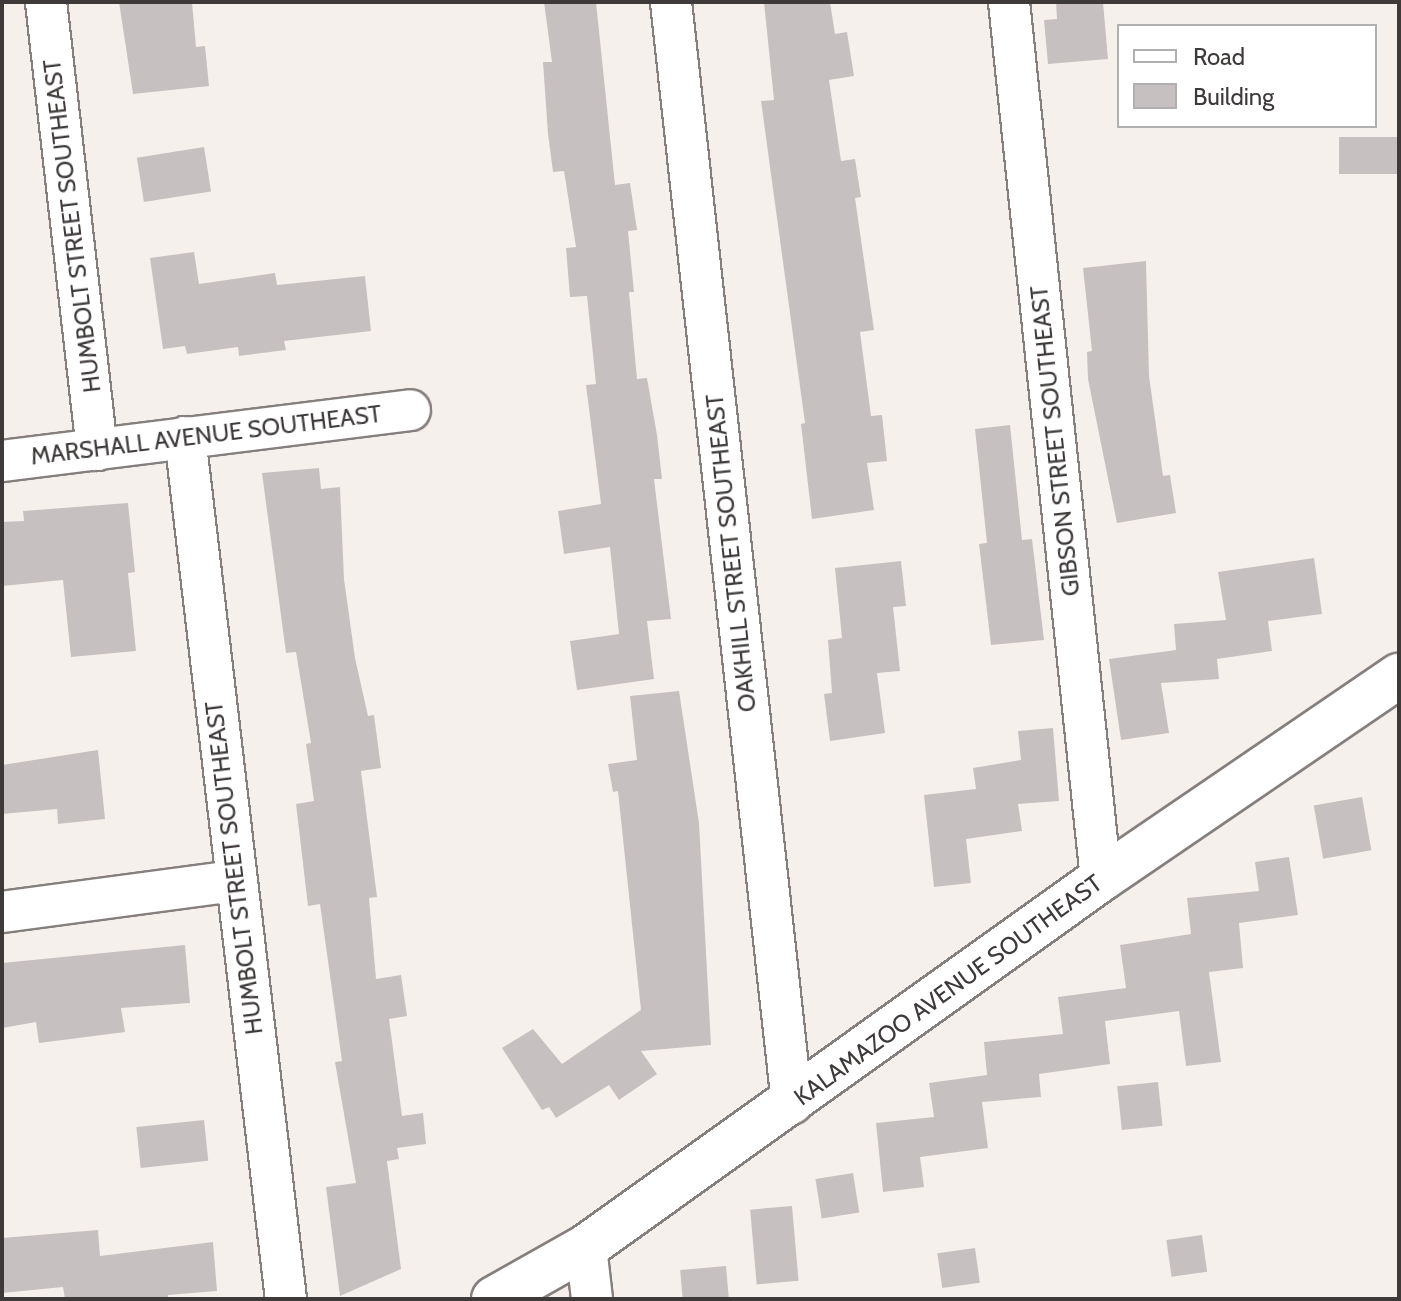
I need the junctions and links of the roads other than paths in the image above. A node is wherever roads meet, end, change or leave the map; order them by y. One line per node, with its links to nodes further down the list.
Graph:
1 (46, 2): 6 (street, HUMBOLT STREET SOUTHEAST)
2 (671, 2): 12 (street, OAKHILL STREET SOUTHEAST)
3 (1009, 2): 9 (street, GIBSON STREET SOUTHEAST)
4 (410, 410): 5 (street, MARSHALL AVENUE SOUTHEAST)
5 (185, 437): 6 (street, MARSHALL AVENUE SOUTHEAST); 10 (street, HUMBOLT STREET SOUTHEAST)
6 (97, 450): 7 (street, MARSHALL AVENUE SOUTHEAST)
7 (2, 461)
8 (1399, 676): 9 (street, KALAMAZOO AVENUE SOUTHEAST)
9 (1101, 879): 12 (street, KALAMAZOO AVENUE SOUTHEAST)
10 (234, 881): 11 (street); 14 (street, HUMBOLT STREET SOUTHEAST)
11 (2, 912)
12 (792, 1103): 13 (street, KALAMAZOO AVENUE SOUTHEAST)
13 (586, 1247): 15 (street, KALAMAZOO AVENUE SOUTHEAST); 16 (street)
14 (286, 1299)
15 (494, 1299)
16 (592, 1299)

